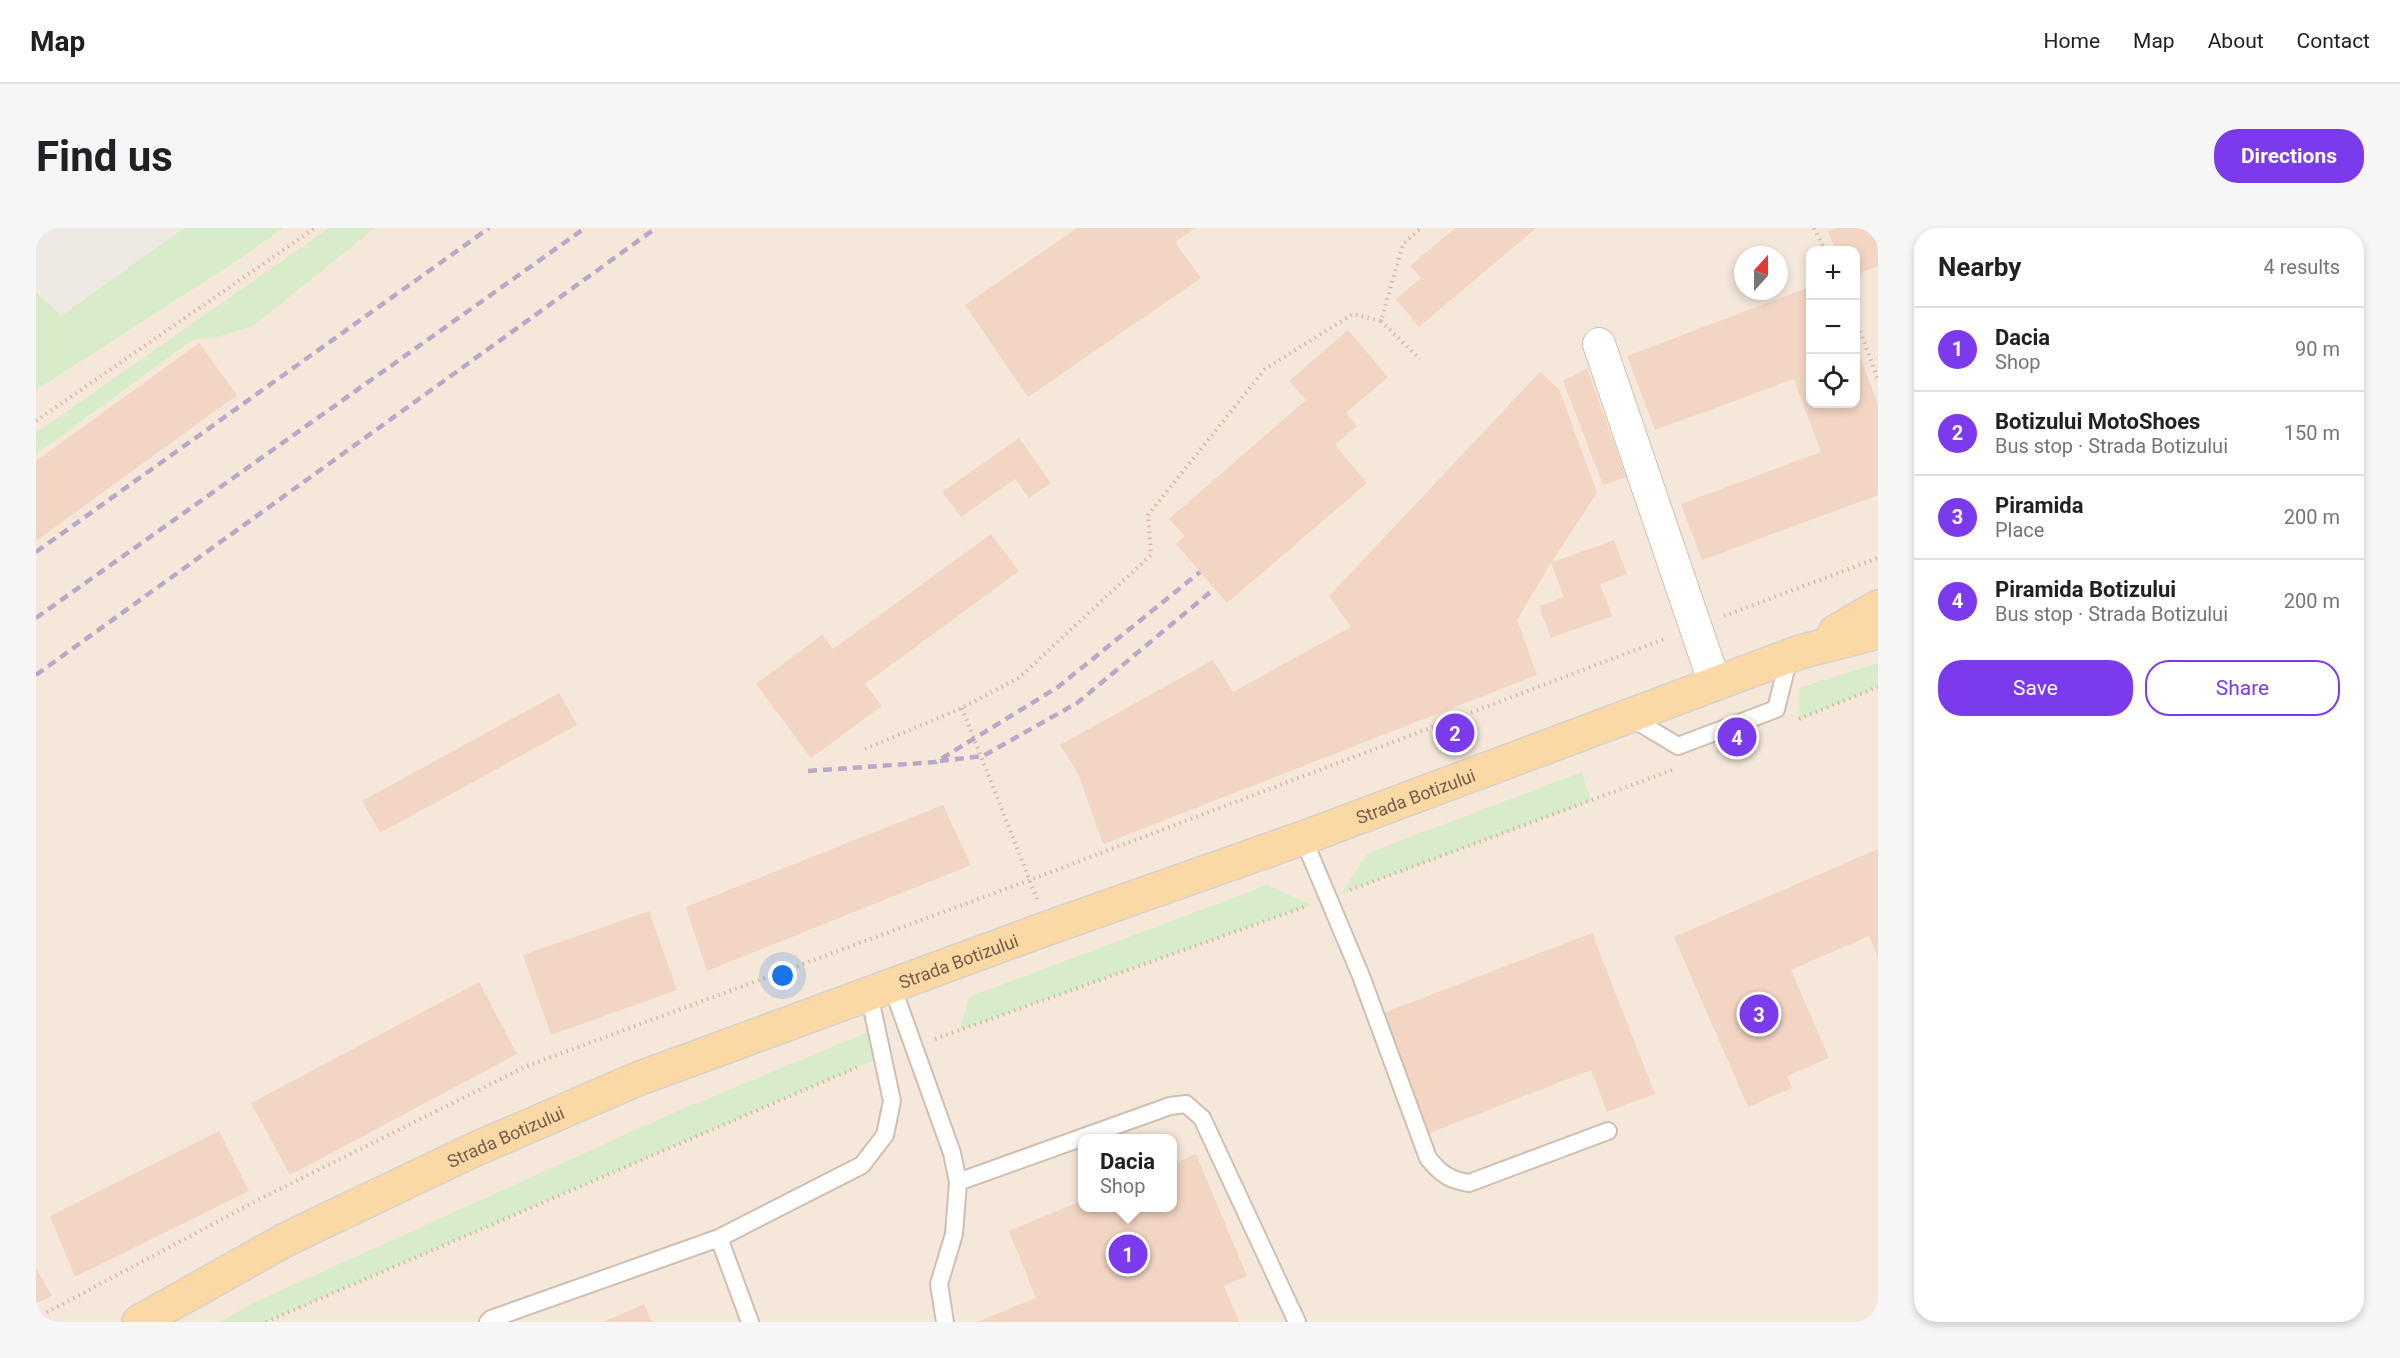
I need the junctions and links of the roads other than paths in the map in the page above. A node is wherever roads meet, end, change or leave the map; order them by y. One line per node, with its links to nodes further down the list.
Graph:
1 (1599, 344): 5 (street)
2 (1878, 607): 4 (main road, Strada Botizului)
3 (1878, 632): 4 (main road, Strada Botizului)
4 (1794, 654): 5 (main road, Strada Botizului); 6 (lane)
5 (1715, 684): 6 (main road, Strada Botizului)
6 (1628, 716): 7 (main road, Strada Botizului)
7 (1303, 838): 8 (main road, Strada Botizului); 9 (lane)
8 (880, 990): 12 (lane); 13 (lane); 14 (main road, Strada Botizului)
9 (1608, 1131)
10 (1092, 1134): 18 (lane)
11 (1078, 1139): 12 (lane)
12 (958, 1182): 17 (lane)
13 (719, 1238): 15 (lane); 16 (lane)
14 (139, 1322)
15 (488, 1322)
16 (750, 1322)
17 (945, 1322)
18 (1298, 1322)

